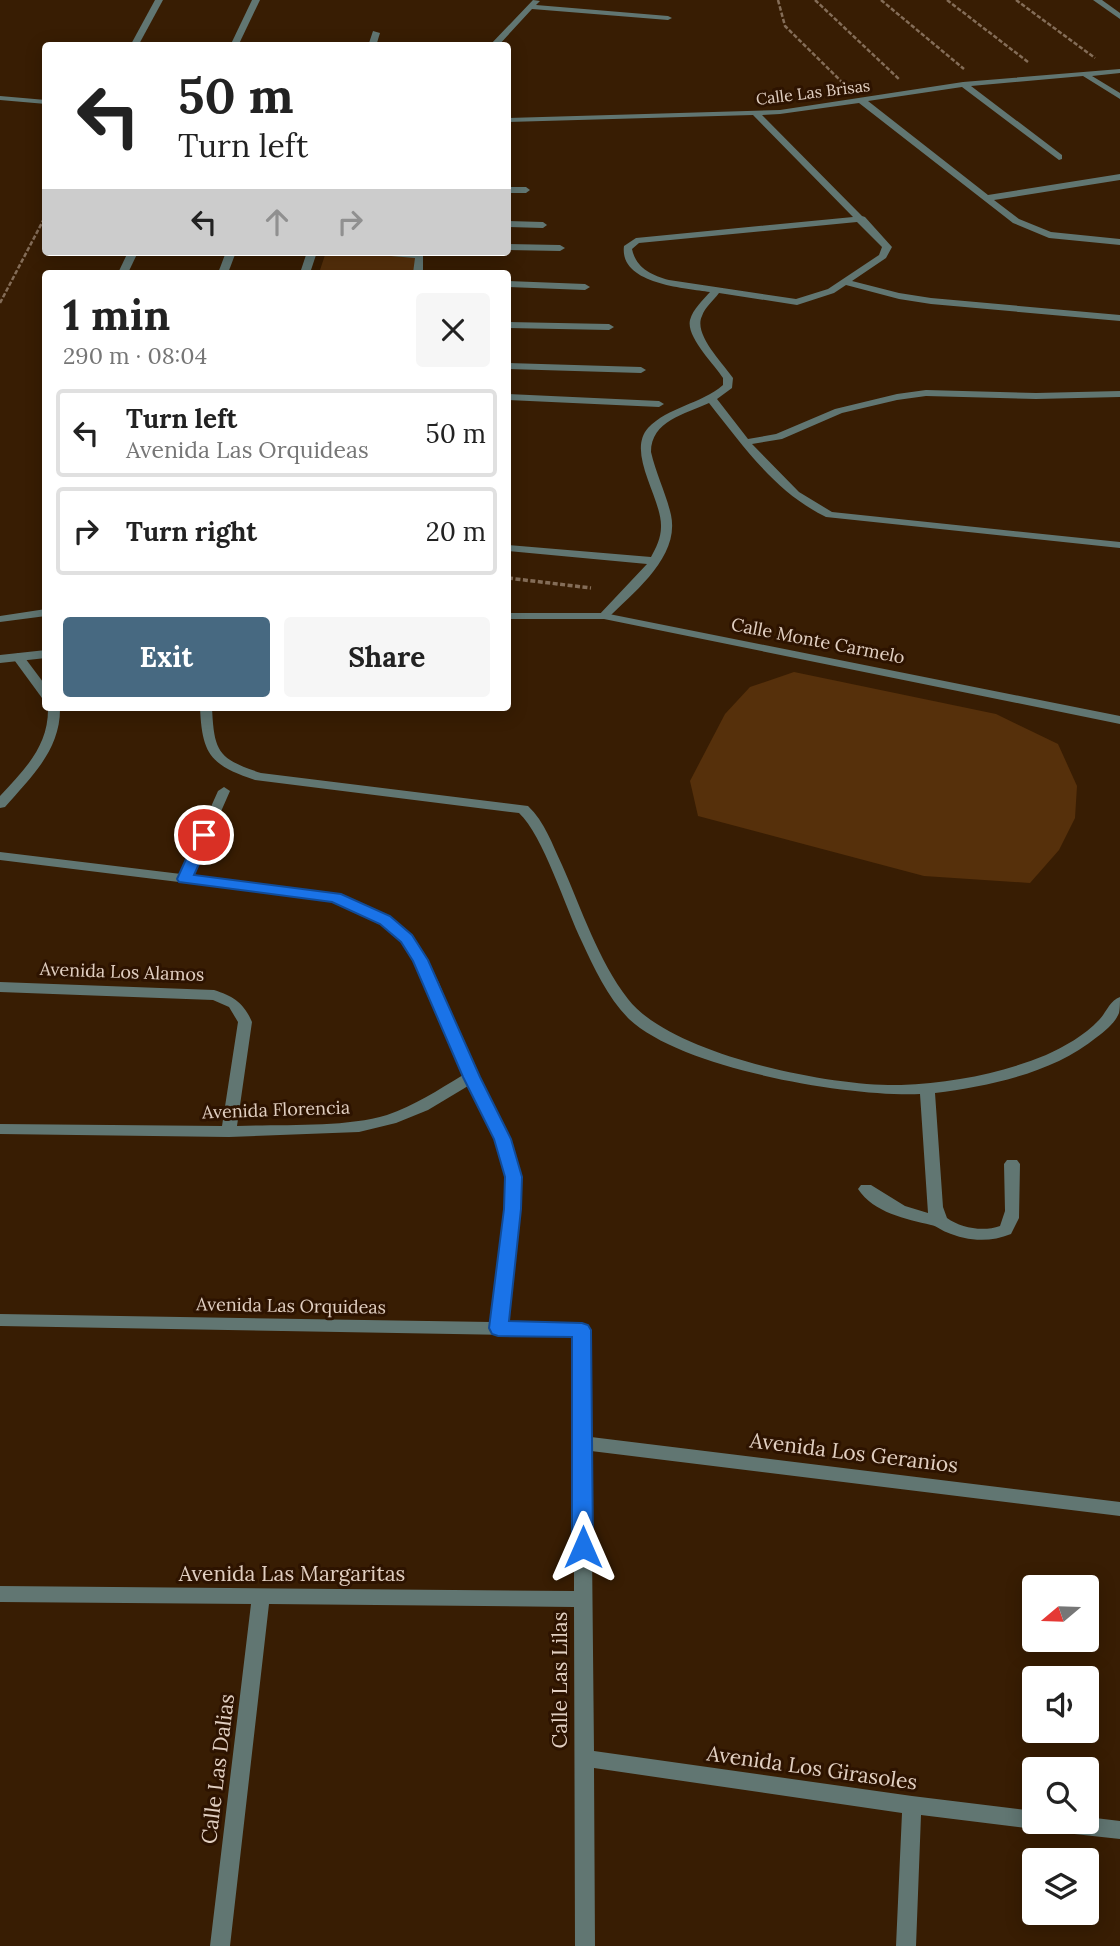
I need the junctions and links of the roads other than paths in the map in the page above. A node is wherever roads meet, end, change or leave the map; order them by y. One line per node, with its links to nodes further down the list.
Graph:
1 (159, 0): 8 (street)
2 (256, 0): 9 (street)
3 (1097, 0): 5 (street)
4 (534, 3): 6 (street); 11 (street)
5 (1120, 17)
6 (668, 18)
7 (376, 33): 10 (street)
8 (136, 42)
9 (236, 42)
10 (373, 42)
11 (497, 42)
12 (1116, 71): 13 (street, Calle Las Brisas)
13 (1083, 73): 14 (street, Calle Las Brisas); 15 (street)
14 (962, 84): 17 (street, Calle Las Brisas); 21 (street)
15 (1120, 97)
16 (0, 98): 18 (street)
17 (862, 100): 19 (street, Calle Las Brisas); 25 (street)
18 (42, 102)
19 (755, 113): 20 (street, Calle Las Brisas); 26 (street)
20 (511, 120)
21 (1059, 157)
22 (1120, 177): 25 (street)
23 (511, 190): 24 (street)
24 (526, 190)
25 (987, 198): 29 (street)
26 (862, 219): 32 (street); 35 (street)
27 (511, 224): 28 (street)
28 (543, 225)
29 (1120, 242)
30 (511, 247): 31 (street)
31 (560, 248)
32 (846, 282): 35 (street); 36 (street)
33 (511, 285): 34 (street)
34 (585, 286)
35 (715, 292): 43 (street)
36 (1120, 318)
37 (511, 325): 38 (street)
38 (609, 327)
39 (511, 366): 40 (street)
40 (641, 370)
41 (1120, 394): 45 (street)
42 (511, 397): 44 (street)
43 (711, 399): 45 (street); 48 (street)
44 (659, 404)
45 (747, 442): 46 (street)
46 (1120, 545)
47 (511, 548): 48 (street)
48 (653, 561): 51 (street)
49 (42, 613): 52 (street)
50 (511, 616): 51 (street, Calle Monte Carmelo)
51 (604, 616): 59 (street, Calle Monte Carmelo)
52 (0, 619)
53 (42, 654): 54 (street)
54 (18, 657): 55 (street); 56 (street)
55 (0, 659)
56 (42, 690)
57 (54, 711): 61 (street)
58 (206, 711): 67 (street)
59 (1120, 720)
60 (224, 791): 63 (street)
61 (0, 804)
62 (0, 856): 63 (street)
63 (185, 879): 66 (street)
64 (0, 987): 69 (street, Avenida Los Alamos)
65 (1120, 1002): 67 (street)
66 (471, 1077): 69 (street, Avenida Florencia); 74 (street)
67 (927, 1088): 72 (street)
68 (0, 1129): 69 (street, Avenida Florencia)
69 (229, 1132)
70 (1012, 1164): 72 (street)
71 (866, 1189): 72 (street)
72 (938, 1220)
73 (0, 1320): 74 (street, Avenida Las Orquideas)
74 (498, 1328): 75 (street, Avenida Las Orquideas)
75 (582, 1330): 76 (street, Calle Las Lilas)
76 (582, 1443): 77 (street, Avenida Los Geranios); 80 (street, Calle Las Lilas)
77 (1120, 1508)
78 (0, 1594): 79 (street, Avenida Las Margaritas)
79 (261, 1597): 80 (street, Avenida Las Margaritas); 86 (street, Calle Las Dalias)
80 (583, 1599): 81 (street, Calle Las Lilas)
81 (584, 1758): 82 (street, Avenida Los Girasoles); 87 (street, Calle Las Lilas)
82 (912, 1805): 83 (street, Avenida Los Girasoles); 88 (street)
83 (1022, 1819)
84 (1099, 1828): 85 (street)
85 (1120, 1830)
86 (220, 1946)
87 (585, 1946)
88 (906, 1946)

